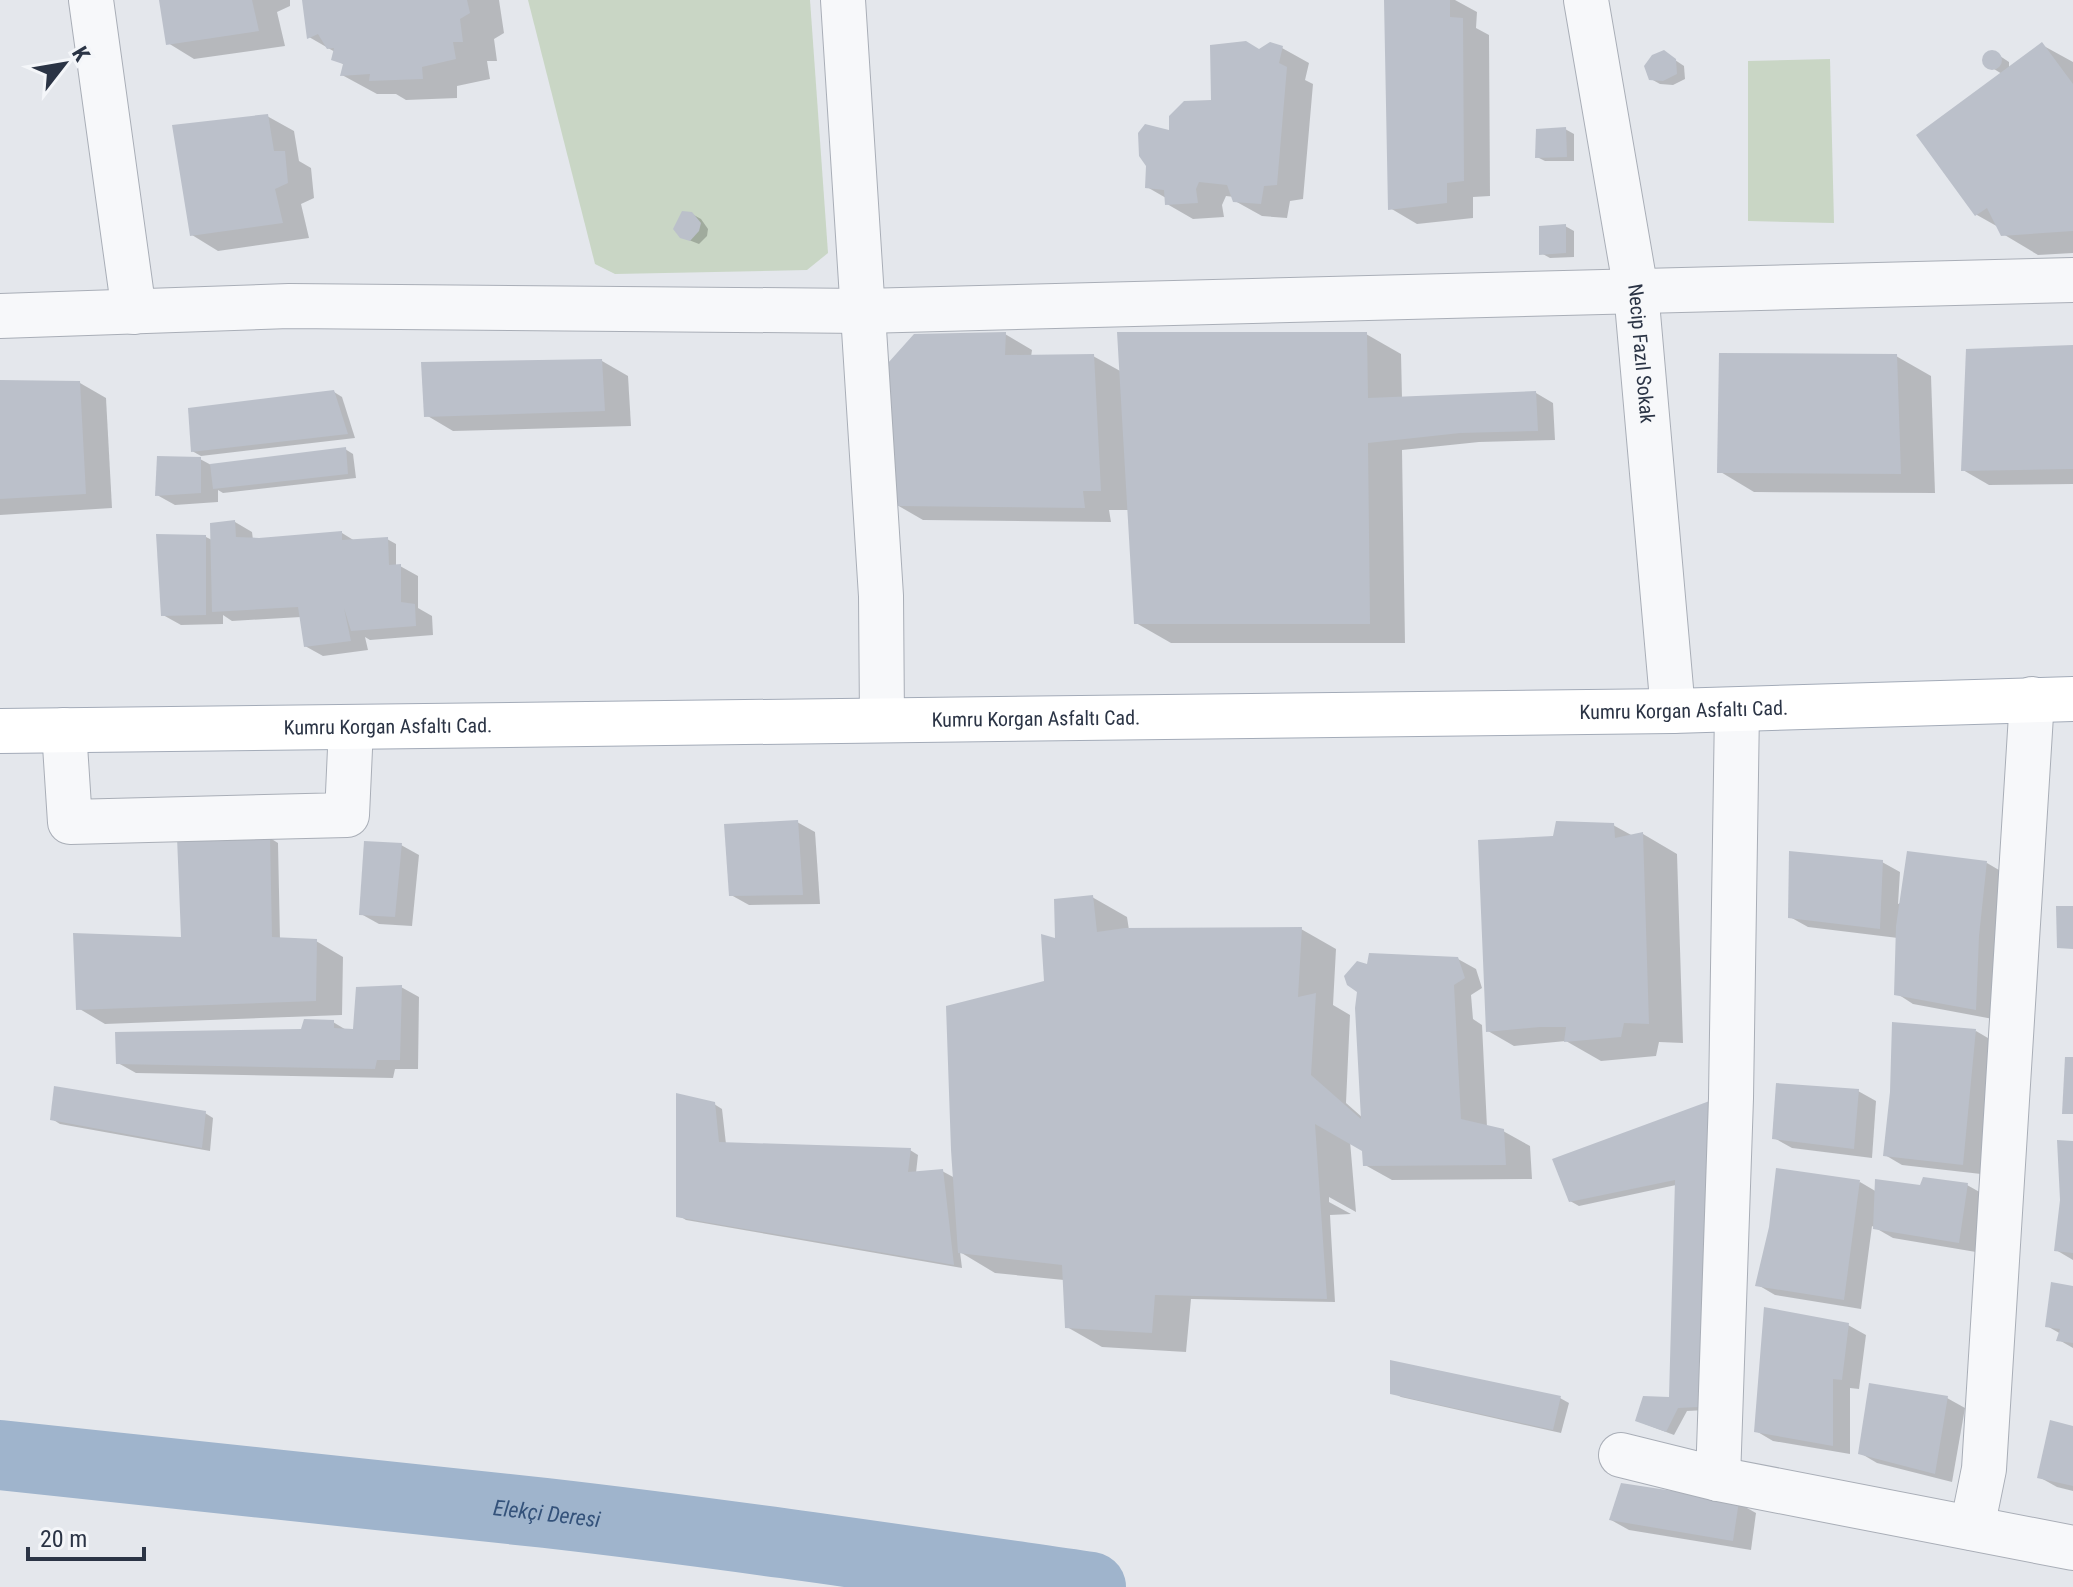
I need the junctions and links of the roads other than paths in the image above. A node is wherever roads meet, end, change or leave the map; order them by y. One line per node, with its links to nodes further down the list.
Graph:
1 (91, 0): 7 (street)
2 (843, 0): 6 (street)
3 (1586, 0): 5 (street, Necip Fazıl Sokak)
4 (2073, 280): 5 (street)
5 (1636, 291): 6 (street); 11 (street, Necip Fazıl Sokak)
6 (863, 311): 7 (street); 12 (street)
7 (134, 312): 8 (street)
8 (0, 316)
9 (2053, 699): 10 (main road, Kumru Korgan Asfaltı Cad.); 18 (street)
10 (1737, 710): 11 (main road, Kumru Korgan Asfaltı Cad.); 17 (street)
11 (1673, 711): 12 (main road, Kumru Korgan Asfaltı Cad.)
12 (882, 720): 13 (main road, Kumru Korgan Asfaltı Cad.)
13 (351, 727): 14 (main road, Kumru Korgan Asfaltı Cad.); 14 (street)
14 (64, 730): 15 (main road, Kumru Korgan Asfaltı Cad.)
15 (0, 731)
16 (1621, 1455): 17 (street)
17 (1718, 1479): 18 (street)
18 (1972, 1528): 19 (street)
19 (2073, 1548)

